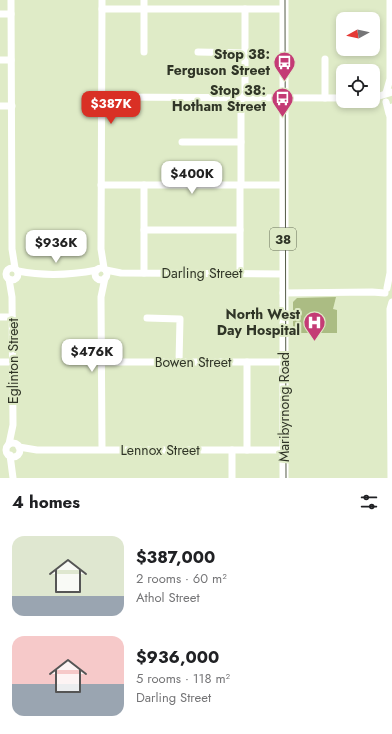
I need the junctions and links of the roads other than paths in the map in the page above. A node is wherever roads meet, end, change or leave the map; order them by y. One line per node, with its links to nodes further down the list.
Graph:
1 (11, 0): 10 (street, Eglinton Street)
2 (102, 0): 6 (street)
3 (144, 0): 7 (street)
4 (390, 0): 19 (street)
5 (284, 5): 8 (street); 20 (main road, Maribyrnong Road / 38)
6 (102, 10): 7 (street); 17 (street)
7 (144, 10): 8 (street); 11 (street)
8 (246, 10): 13 (street)
9 (0, 14): 10 (street)
10 (11, 14): 16 (street, Eglinton Street)
11 (144, 52)
12 (198, 52): 13 (street)
13 (245, 53): 18 (street)
14 (325, 59): 21 (street)
15 (0, 60): 16 (street)
16 (11, 60): 24 (street, Eglinton Street)
17 (101, 97): 18 (street); 27 (street)
18 (243, 97): 20 (street); 26 (street)
19 (389, 97): 38 (street)
20 (283, 98): 21 (street); 30 (main road, Maribyrnong Road / 38)
21 (325, 98): 22 (street)
22 (336, 98)
23 (0, 106): 24 (street)
24 (12, 106): 35 (street, Eglinton Street)
25 (182, 142): 26 (street)
26 (242, 142): 29 (street)
27 (101, 185): 28 (street); 33 (street)
28 (144, 185): 29 (street); 31 (street)
29 (241, 185): 30 (street); 32 (street)
30 (283, 185): 37 (main road, Maribyrnong Road / 38)
31 (144, 230): 32 (street); 34 (street)
32 (240, 230): 36 (street)
33 (101, 273): 34 (street, Darling Street); 35 (street, Darling Street); 47 (street)
34 (144, 273): 36 (street, Darling Street)
35 (10, 274): 43 (street, Eglinton Street)
36 (240, 274): 37 (street, Darling Street)
37 (283, 274): 40 (main road, Maribyrnong Road / 38)
38 (391, 276): 39 (street)
39 (388, 291): 40 (street); 41 (street)
40 (283, 292): 50 (main road, Maribyrnong Road / 38)
41 (391, 306): 59 (street)
42 (0, 317): 43 (street)
43 (12, 317): 46 (street, Eglinton Street)
44 (147, 318): 48 (street)
45 (0, 362): 46 (street)
46 (12, 362): 52 (street, Eglinton Street)
47 (102, 362): 48 (street, Bowen Street); 51 (street)
48 (179, 362): 49 (street, Bowen Street)
49 (247, 362): 50 (street, Bowen Street); 54 (street)
50 (283, 362): 55 (main road, Maribyrnong Road / 38)
51 (102, 449): 52 (street, Lennox Street); 53 (street, Lennox Street)
52 (11, 450): 56 (street, Eglinton Street)
53 (232, 450): 54 (street, Lennox Street); 57 (street)
54 (247, 450): 55 (street, Lennox Street)
55 (284, 450): 58 (main road, Maribyrnong Road / 38)
56 (13, 477)
57 (232, 478)
58 (284, 478)
59 (391, 478)

